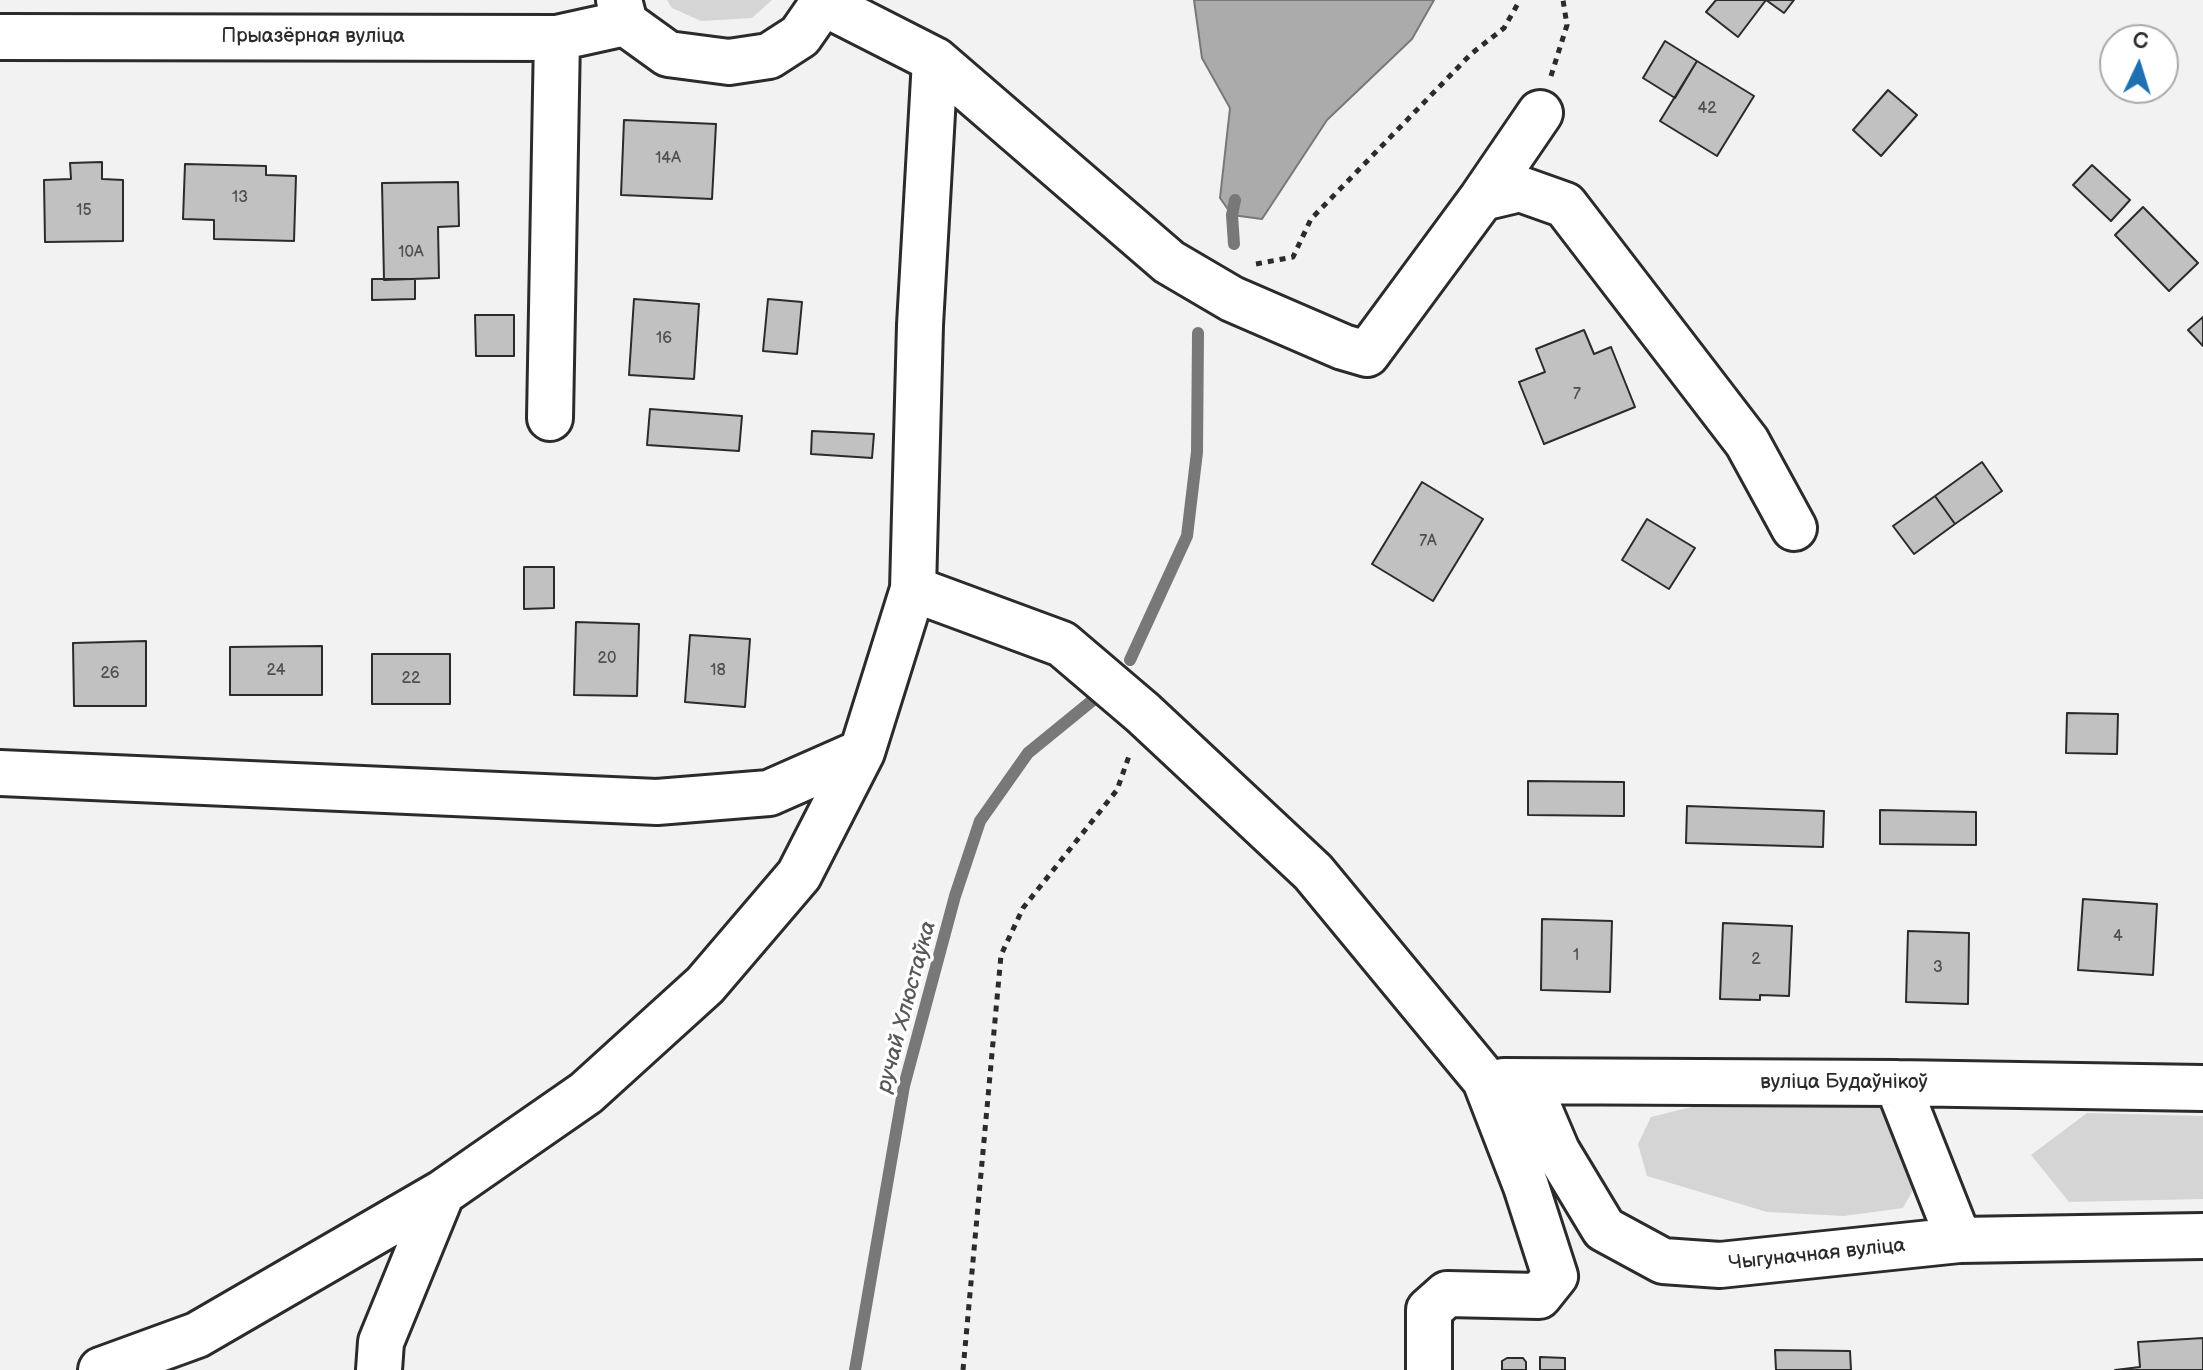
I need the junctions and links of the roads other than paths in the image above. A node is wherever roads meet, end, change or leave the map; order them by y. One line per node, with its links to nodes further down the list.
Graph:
1 (824, 2): 2 (street, Прыазёрная вуліца); 5 (street)
2 (622, 11): 4 (street, Прыазёрная вуліца)
3 (0, 37): 4 (street, Прыазёрная вуліца)
4 (557, 38): 8 (street)
5 (935, 60): 7 (street); 10 (street)
6 (1540, 113): 7 (street)
7 (1482, 198): 9 (street)
8 (550, 418)
9 (1794, 528)
10 (913, 589): 11 (street); 13 (street)
11 (862, 752): 12 (street); 17 (street)
12 (0, 773)
13 (1485, 1080): 14 (street, вуліца Будаўнікоў); 22 (street)
14 (1528, 1083): 15 (street, вуліца Будаўнікоў); 19 (street, Чыгуначная вуліца)
15 (1897, 1083): 16 (street, вуліца Будаўнікоў); 19 (street)
16 (2203, 1088)
17 (442, 1193): 20 (street); 21 (street)
18 (2203, 1236): 19 (street, Чыгуначная вуліца)
19 (1959, 1240)
20 (101, 1370)
21 (379, 1370)
22 (1429, 1370)

